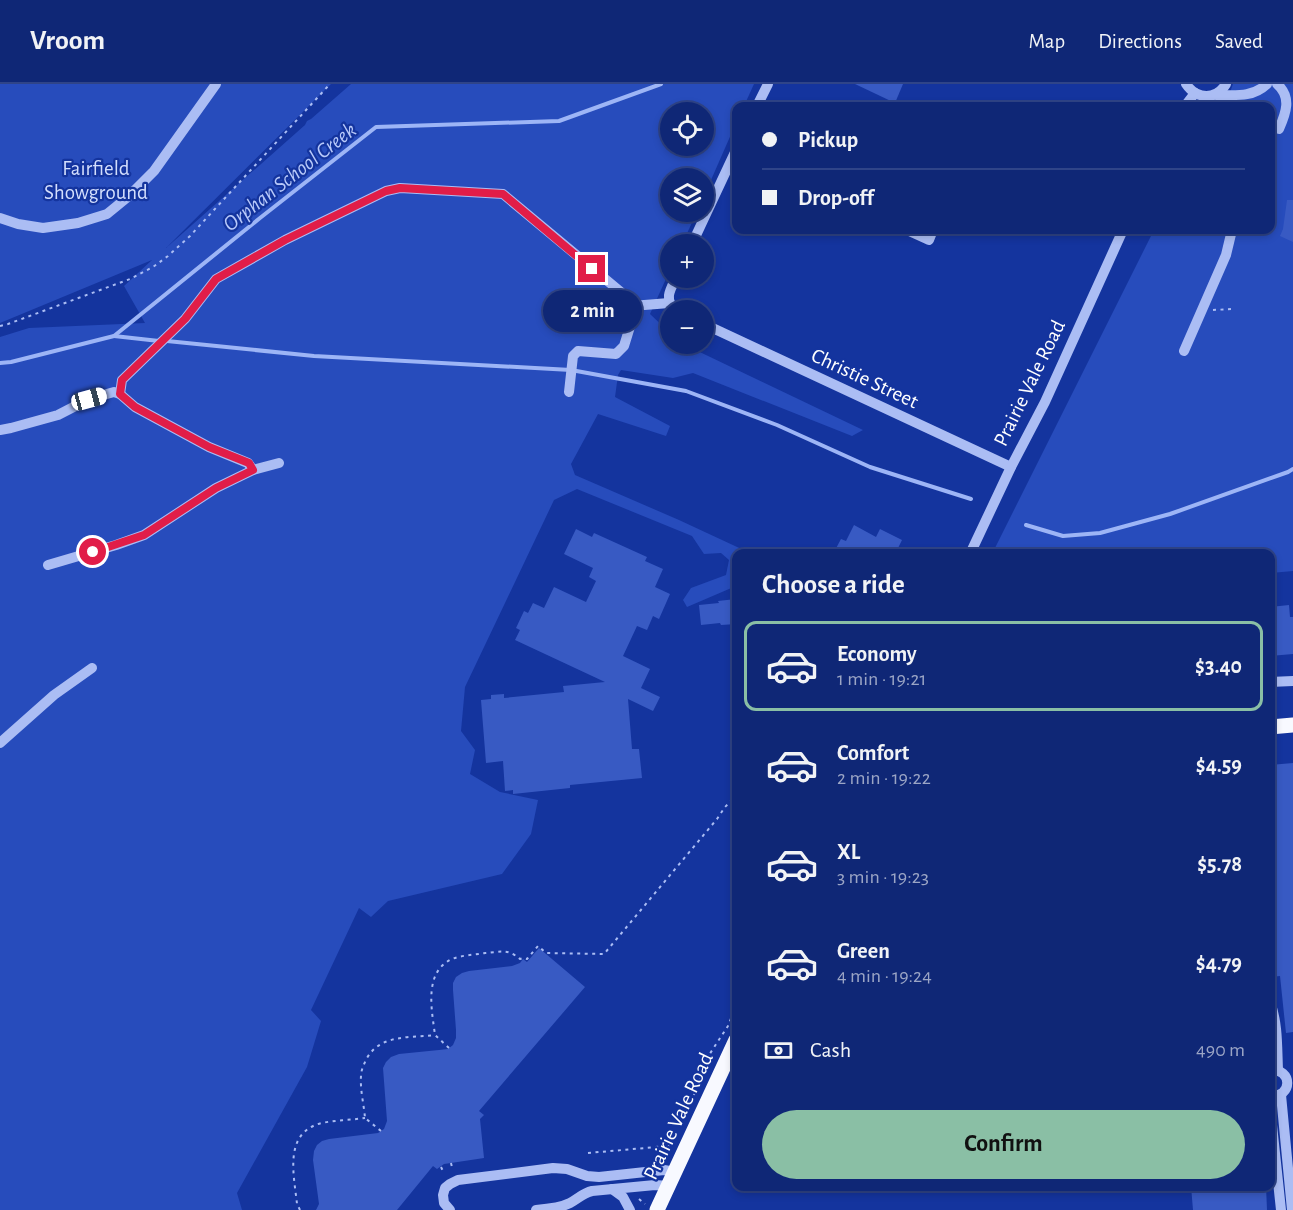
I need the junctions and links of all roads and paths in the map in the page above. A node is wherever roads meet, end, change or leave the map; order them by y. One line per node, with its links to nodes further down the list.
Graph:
1 (216, 84): 14 (street)
2 (330, 84): 24 (path)
3 (768, 84): 10 (street)
4 (1186, 84): 8 (street)
5 (1227, 84): 9 (street)
6 (1267, 84): 9 (street)
7 (1277, 84): 12 (street)
8 (1195, 93): 9 (street); 11 (street)
9 (1216, 95)
10 (759, 102)
11 (1188, 102)
12 (1279, 129)
13 (732, 159): 15 (street)
14 (0, 218)
15 (697, 234)
16 (916, 234): 17 (street)
17 (931, 234)
18 (1122, 234): 31 (street, Prairie Vale Road)
19 (1231, 234): 23 (street)
20 (632, 306): 21 (street); 27 (street); 28 (street)
21 (660, 307)
22 (1233, 309): 23 (path)
23 (1201, 310): 26 (street)
24 (0, 326)
25 (714, 329): 31 (street, Christie Street)
26 (1184, 351)
27 (569, 392)
28 (120, 394): 29 (street); 32 (street)
29 (0, 430)
30 (279, 463): 32 (street)
31 (1011, 467): 33 (street, Prairie Vale Road)
32 (253, 470): 34 (street)
33 (972, 549)
34 (48, 565)
35 (92, 668): 40 (street)
36 (1293, 681): 37 (street)
37 (1275, 682)
38 (1293, 725): 39 (main road)
39 (1275, 727)
40 (0, 743)
41 (732, 800): 43 (path)
42 (732, 1016): 48 (path)
43 (435, 1035): 44 (path); 49 (path)
44 (449, 1048)
45 (732, 1049): 60 (main road, Prairie Vale Road)
46 (1275, 1070): 47 (street)
47 (1276, 1096): 70 (street)
48 (692, 1101)
49 (365, 1118): 51 (path); 65 (path)
50 (679, 1128): 52 (path)
51 (381, 1131)
52 (669, 1146): 53 (path); 53 (path)
53 (656, 1147): 54 (path)
54 (588, 1153)
55 (1275, 1153): 69 (street)
56 (451, 1163): 58 (path)
57 (441, 1167): 59 (path)
58 (452, 1167)
59 (443, 1171)
60 (675, 1172): 61 (main road, Prairie Vale Road); 66 (street)
61 (668, 1186): 62 (street); 64 (main road, Prairie Vale Road)
62 (612, 1189): 67 (street); 68 (street)
63 (639, 1199): 64 (path)
64 (651, 1207)
65 (300, 1210)
66 (450, 1210)
67 (536, 1210)
68 (630, 1210)
69 (1281, 1210)
70 (1292, 1210)

